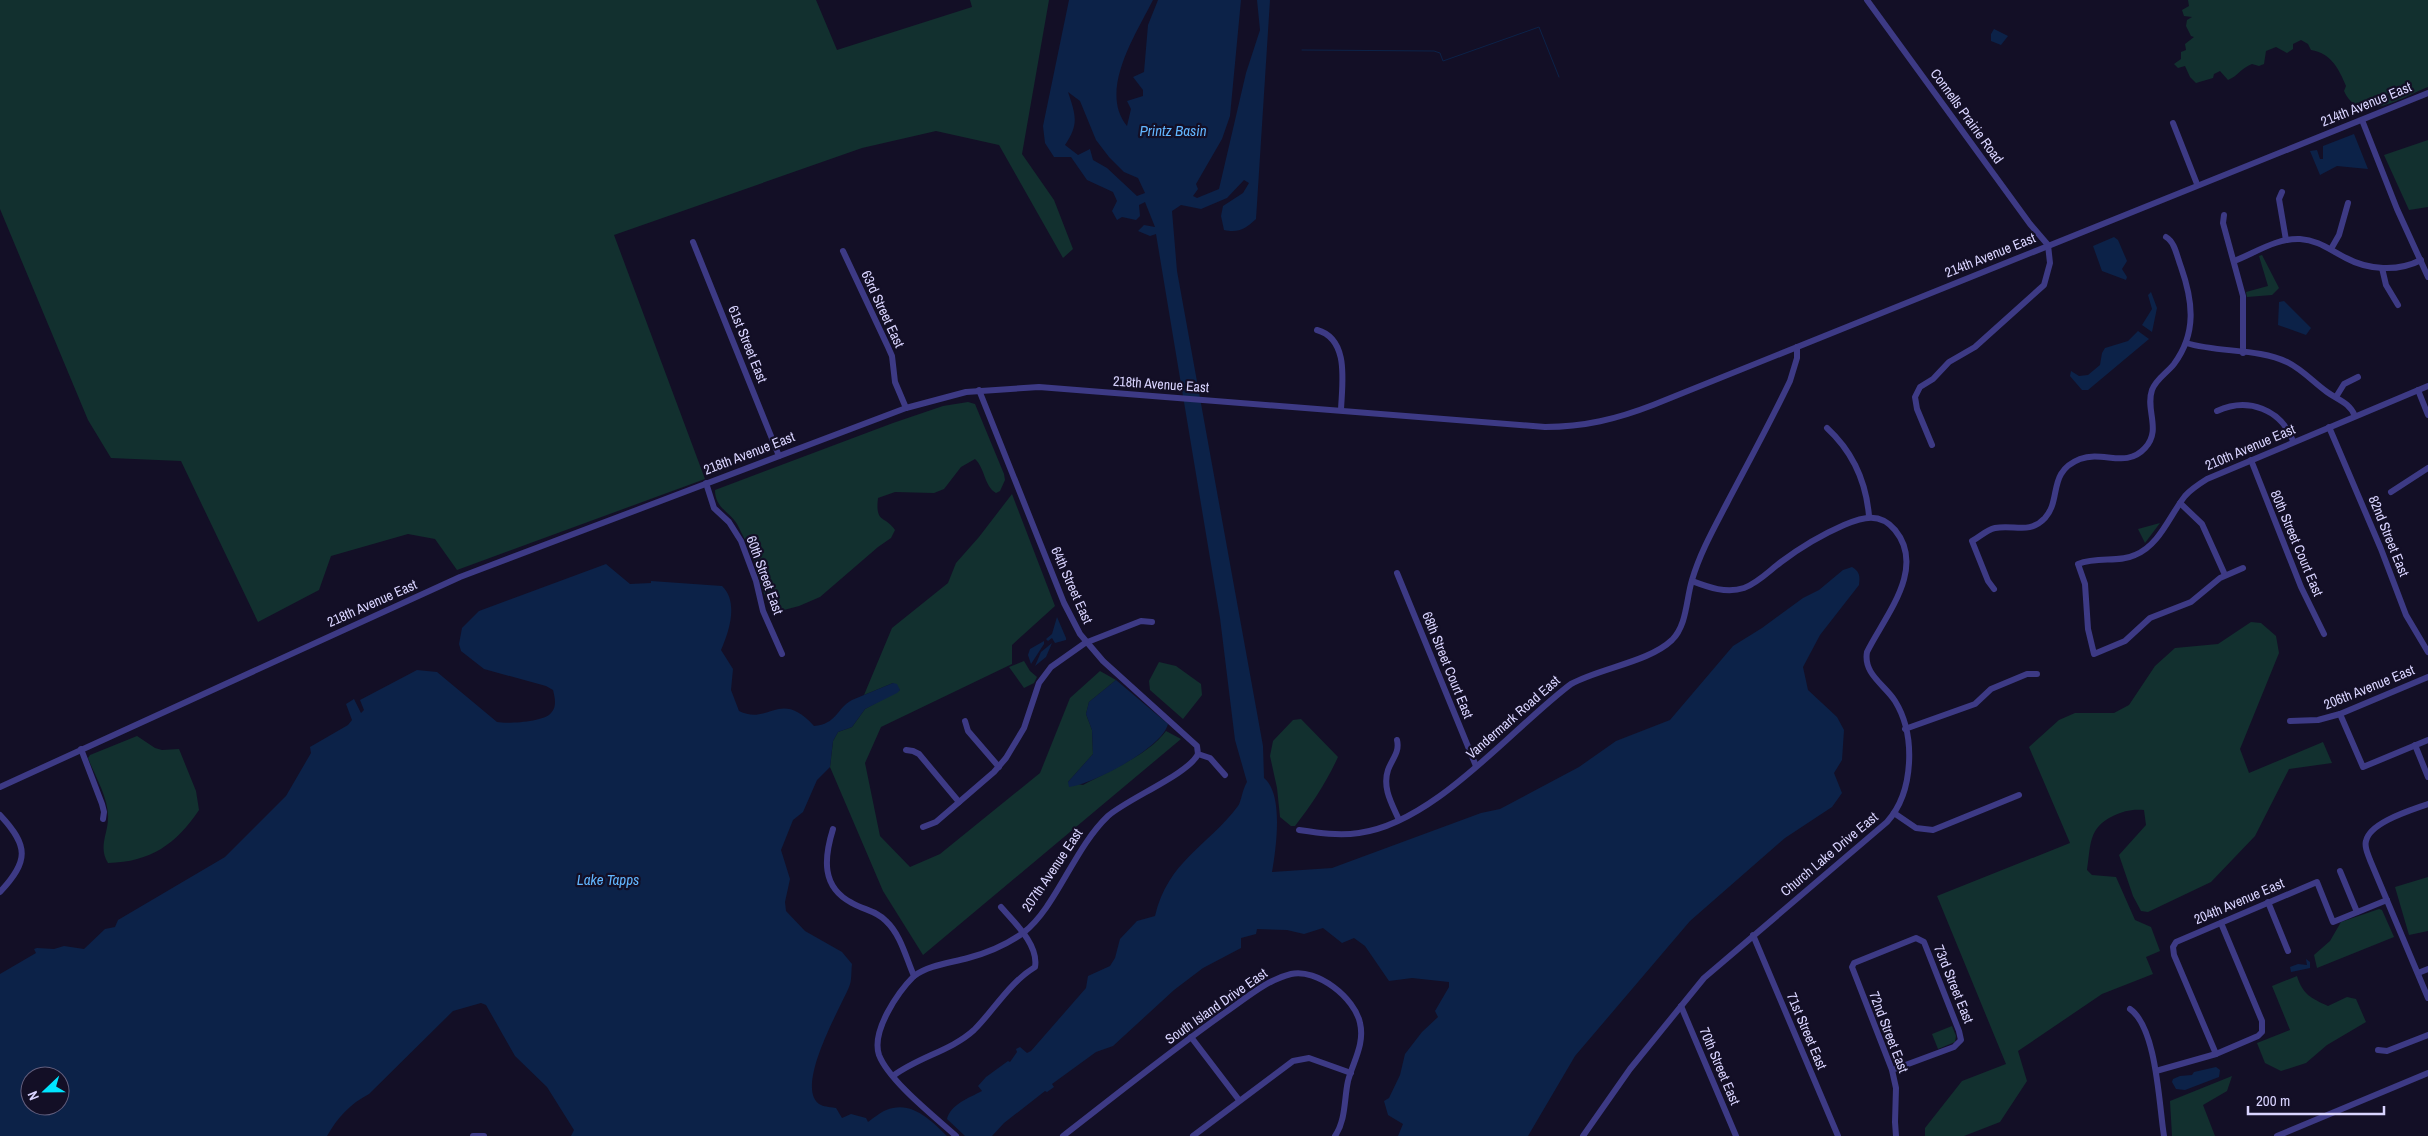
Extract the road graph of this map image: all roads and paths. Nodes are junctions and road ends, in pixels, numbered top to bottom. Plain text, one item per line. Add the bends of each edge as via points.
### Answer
1 (1867, 0) edge
2 (2428, 93) edge
3 (2362, 120) junction
4 (2173, 123) dead end
5 (2197, 184) junction
6 (2282, 192) dead end
7 (2348, 203) dead end
8 (2224, 215) dead end
9 (2166, 237) dead end
10 (2286, 240) junction
11 (693, 242) dead end
12 (2048, 245) junction
13 (2331, 249) junction
14 (843, 251) dead end
15 (2421, 260) junction
16 (2234, 261) junction
17 (2382, 268) junction
18 (2428, 277) edge
19 (2398, 305) dead end
20 (1317, 330) dead end
21 (2186, 343) junction
22 (1797, 347) junction
23 (2243, 353) junction
24 (2358, 376) dead end
25 (2428, 386) edge
26 (997, 389) junction
27 (980, 390) junction
28 (2418, 390) junction
29 (2336, 397) junction
30 (906, 408) junction
31 (1341, 410) junction
32 (987, 411) junction
33 (2217, 411) dead end
34 (2428, 415) edge
35 (2356, 416) junction
36 (1559, 427) joint
37 (2329, 427) junction
38 (1827, 428) dead end
39 (2292, 442) junction
40 (1932, 445) dead end
41 (779, 456) junction
42 (2250, 460) junction
43 (2428, 468) edge
44 (706, 483) junction
45 (2391, 492) dead end
46 (2180, 503) junction
47 (1869, 516) junction
48 (2243, 568) dead end
49 (1398, 572) dead end
50 (2225, 575) junction
51 (1692, 581) junction
52 (1994, 589) dead end
53 (1152, 622) dead end
54 (2324, 634) dead end
55 (1085, 643) junction
56 (2428, 652) edge
57 (782, 654) dead end
58 (2037, 674) dead end
59 (2428, 677) edge
60 (2340, 714) junction
61 (965, 721) dead end
62 (2290, 722) dead end
63 (1905, 729) junction
64 (1397, 740) dead end
65 (2428, 740) edge
66 (2415, 745) junction
67 (80, 750) junction
68 (906, 750) dead end
69 (1198, 754) junction
70 (1476, 766) junction
71 (999, 767) junction
72 (1225, 775) dead end
73 (2428, 778) edge
74 (0, 787) edge
75 (2019, 795) dead end
76 (959, 802) junction
77 (2428, 804) edge
78 (1894, 813) junction
79 (0, 815) edge
80 (103, 819) dead end
81 (1398, 820) junction
82 (923, 827) dead end
83 (833, 830) dead end
84 (1299, 830) dead end
85 (2340, 871) dead end
86 (0, 892) edge
87 (2387, 900) junction
88 (2268, 902) junction
89 (1001, 907) dead end
90 (2357, 912) junction
91 (2221, 923) junction
92 (1023, 933) junction
93 (1753, 936) junction
94 (1919, 939) joint
95 (2288, 951) dead end
96 (2428, 969) edge
97 (2418, 973) junction
98 (914, 976) junction
99 (2428, 998) edge
100 (1681, 1006) junction
101 (2130, 1009) dead end
102 (2428, 1035) edge
103 (1191, 1037) junction
104 (2378, 1050) dead end
105 (2216, 1054) junction
106 (1892, 1070) junction
107 (2156, 1071) junction
108 (1351, 1073) junction
109 (2428, 1073) edge
110 (894, 1076) junction
111 (1239, 1100) junction
112 (473, 1136) edge
113 (484, 1136) edge
114 (956, 1136) edge
115 (1063, 1136) edge
116 (1193, 1136) edge
117 (1335, 1136) edge
118 (1583, 1136) edge
119 (1736, 1136) edge
120 (1838, 1136) edge
121 (1896, 1136) edge
122 (2164, 1136) edge
123 (2279, 1136) edge

1 - 12 street, Connells Prairie Road
2 - 3 street, 214th Avenue East
3 - 5 street, 214th Avenue East
3 - 15 street
4 - 5 street
5 - 12 street, 214th Avenue East
6 - 10 street via 2279,199
7 - 13 street via 2339,236
8 - 16 street via 2223,223
9 - 21 street via 2172,242 2190,297 2191,320
10 - 13 street via 2311,241
10 - 16 street
11 - 41 street, 61st Street East
12 - 22 street, 214th Avenue East
12 - 40 street via 2048,276 2038,292 1976,347 1949,362 1918,391 1915,403
13 - 17 street via 2357,263
14 - 30 street, 63rd Street East via 892,356 894,382
15 - 17 street
15 - 18 street
16 - 23 street via 2243,296
17 - 19 street via 2386,285
20 - 31 street via 1333,340 1339,353 1342,367
21 - 23 street
21 - 52 street via 2152,391 2150,402 2154,428 2145,448 2124,460 2092,456 2074,462 2059,478 2051,509 2039,523 2026,529 1994,528 1972,541
22 - 36 street, 214th Avenue East via 1631,414 1591,424
22 - 51 street, Vandermark Road East via 1790,381 1712,532
23 - 29 street via 2286,362
24 - 29 street via 2344,384
25 - 28 street, 210th Avenue East
26 - 27 street, 218th Avenue East
26 - 31 street, 218th Avenue East via 1039,387
26 - 32 street via 988,397
27 - 30 street, 218th Avenue East via 952,394
27 - 32 street, 64th Street East
28 - 34 street
28 - 35 street, 210th Avenue East
29 - 35 street via 2346,403
30 - 41 street, 218th Avenue East
31 - 36 street, 218th Avenue East
32 - 55 street, 64th Street East via 1064,602
33 - 39 street via 2241,405 2264,409 2282,422
35 - 37 street, 210th Avenue East
37 - 39 street, 210th Avenue East
37 - 56 street, 82nd Street East via 2404,609
38 - 47 street via 1856,464
39 - 42 street, 210th Avenue East
41 - 44 street, 218th Avenue East
42 - 46 street, 210th Avenue East via 2207,479
42 - 54 street, 80th Street Court East via 2301,587
43 - 45 street
44 - 57 street, 60th Street East via 714,508 729,522 740,541 756,581 763,611
44 - 67 street, 218th Avenue East via 460,577
46 - 50 street via 2202,524
46 - 50 street, 210th Avenue East via 2152,543 2141,552 2126,558 2093,559 2078,564 2085,584 2088,629 2094,654 2125,641 2157,614 2191,602
47 - 51 street via 1815,538 1746,587 1724,590
47 - 63 street, Church Lake Drive East via 1890,525 1905,549 1906,570 1902,586 1866,660 1872,674 1894,699
48 - 50 street
49 - 70 street, 68th Street Court East
51 - 70 street, Vandermark Road East via 1681,625 1667,644 1648,655 1595,672 1571,684
53 - 55 street via 1141,621
55 - 69 street, 64th Street East via 1197,746
55 - 71 street via 1044,674 1018,739
58 - 63 street via 2027,674 1990,689 1975,704
59 - 60 street, 206th Avenue East
60 - 62 street, 206th Avenue East
60 - 66 street via 2363,767
61 - 71 street via 968,731
63 - 78 street, Church Lake Drive East via 1908,774 1901,801
64 - 81 street via 1398,748 1386,784
65 - 66 street
66 - 73 street
67 - 74 street, 218th Avenue East
67 - 80 street via 102,804
68 - 76 street via 918,754
69 - 72 street, 64th Street East via 1210,758
69 - 92 street, 207th Avenue East via 1194,761 1116,810 1099,825 1047,905
70 - 81 street, Vandermark Road East via 1438,797
71 - 76 street
75 - 78 street via 1933,830 1916,828
76 - 82 street via 936,822
77 - 87 street via 2382,823 2370,831 2367,838 2366,849
78 - 93 street, Church Lake Drive East
79 - 86 street via 19,839 23,859 17,872
81 - 84 street, Vandermark Road East via 1353,834
83 - 98 street via 826,862 831,882 844,898 881,916 890,925
85 - 90 street
87 - 90 street
87 - 97 street
88 - 90 street, 204th Avenue East via 2317,882 2333,922
88 - 91 street, 204th Avenue East
88 - 95 street
89 - 92 street
91 - 105 street via 2263,1028 2258,1036
91 - 105 street, 204th Avenue East via 2178,940 2173,947
92 - 98 street, 207th Avenue East via 986,953 936,966
92 - 110 street via 1035,966 1023,974 973,1030 959,1041 911,1064
93 - 100 street, Church Lake Drive East via 1704,978
93 - 120 street, 71st Street East
94 - 106 street, 72nd Street East via 1854,962 1852,967
94 - 106 street, 73rd Street East via 1924,942 1961,1040 1954,1047
96 - 97 street
97 - 99 street
98 - 110 street via 894,1001 878,1038 880,1055
100 - 118 street, Church Lake Drive East via 1630,1069
100 - 119 street, 70th Street East
101 - 107 street via 2138,1017
102 - 104 street via 2387,1051
103 - 108 street, South Island Drive East via 1269,982 1300,973 1332,987 1358,1014 1361,1040
103 - 111 street
103 - 115 street, South Island Drive East
105 - 107 street
106 - 121 street, 72nd Street East via 1896,1088
107 - 122 street
108 - 111 street via 1319,1060 1299,1059 1287,1064
108 - 117 street, South Island Drive East via 1342,1120
109 - 123 street
110 - 114 street
111 - 116 street
112 - 113 street

